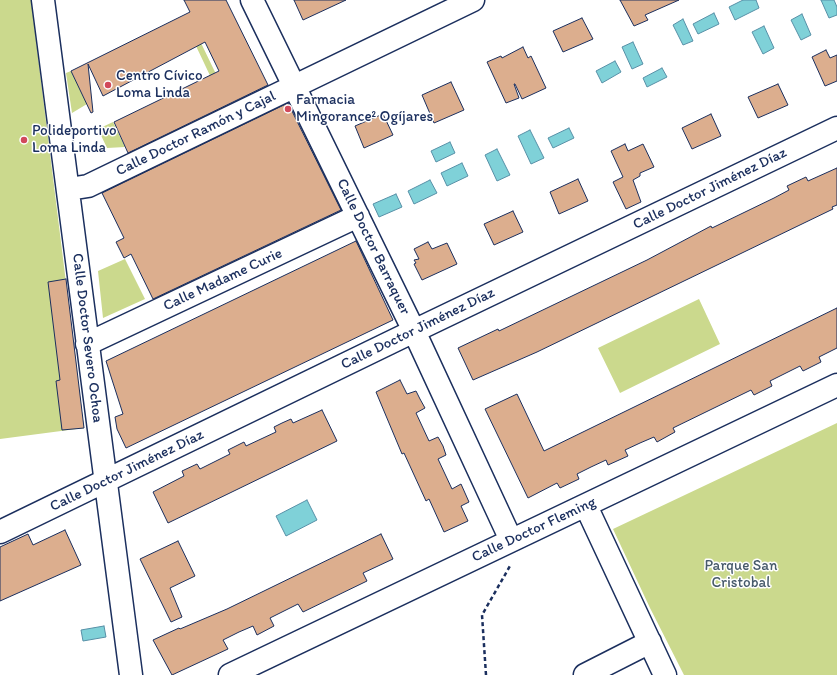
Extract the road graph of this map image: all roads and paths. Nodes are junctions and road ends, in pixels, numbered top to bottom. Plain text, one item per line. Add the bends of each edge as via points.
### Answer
1 (43, 0) edge
2 (252, 0) edge
3 (473, 0) edge
4 (294, 87) junction
5 (837, 128) edge
6 (68, 189) junction
7 (358, 216) junction
8 (414, 330) junction
9 (87, 344) junction
10 (837, 385) edge
11 (106, 481) junction
12 (586, 506) junction
13 (0, 532) edge
14 (511, 540) junction
15 (650, 642) junction
16 (131, 675) edge
17 (230, 675) edge
18 (486, 675) edge
19 (585, 675) edge
20 (665, 675) edge

1 - 6 street, Calle Doctor Severo Ochoa
2 - 4 street, Calle Doctor Barraquer
3 - 4 street, Calle Doctor Ramón y Cajal
4 - 6 street, Calle Doctor Ramón y Cajal via 88,186
4 - 7 street, Calle Doctor Barraquer
5 - 8 street, Calle Doctor Jiménez Díaz
6 - 9 street, Calle Doctor Severo Ochoa
7 - 8 street, Calle Doctor Barraquer
7 - 9 street, Calle Madame Curie
8 - 11 street, Calle Doctor Jiménez Díaz
8 - 14 street, Calle Doctor Barraquer
9 - 11 street, Calle Doctor Severo Ochoa
10 - 12 street, Calle Doctor Fleming
11 - 13 street, Calle Doctor Jiménez Díaz
11 - 16 street, Calle Doctor Severo Ochoa
12 - 14 street, Calle Doctor Fleming
12 - 15 street
14 - 17 street, Calle Doctor Fleming
14 - 18 path via 517,554 482,616
15 - 19 street
15 - 20 street

